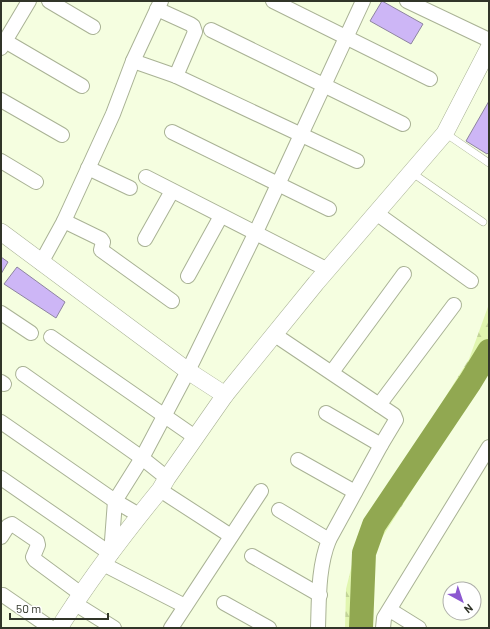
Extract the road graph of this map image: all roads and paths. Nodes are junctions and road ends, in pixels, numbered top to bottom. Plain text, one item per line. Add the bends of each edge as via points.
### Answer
1 (28, 1) edge
2 (49, 1) edge
3 (272, 1) edge
4 (363, 1) edge
5 (408, 1) edge
6 (159, 5) edge
7 (94, 27) dead end
8 (211, 30) dead end
9 (347, 37) junction
10 (489, 40) edge
11 (3, 45) edge
12 (489, 48) edge
13 (133, 61) junction
14 (176, 76) junction
15 (430, 79) dead end
16 (82, 86) dead end
17 (323, 86) junction
18 (1, 100) edge
19 (403, 124) dead end
20 (172, 132) dead end
21 (445, 133) junction
22 (300, 134) junction
23 (62, 135) dead end
24 (1, 161) edge
25 (357, 161) dead end
26 (489, 163) edge
27 (88, 168) junction
28 (411, 172) junction
29 (146, 177) dead end
30 (36, 182) dead end
31 (278, 184) junction
32 (130, 188) dead end
33 (172, 191) junction
34 (329, 209) dead end
35 (376, 213) junction
36 (221, 216) junction
37 (64, 221) junction
38 (483, 222) dead end
39 (1, 232) edge
40 (256, 232) junction
41 (145, 239) dead end
42 (41, 263) junction
43 (328, 270) junction
44 (404, 274) dead end
45 (188, 276) dead end
46 (471, 281) dead end
47 (172, 301) dead end
48 (454, 305) dead end
49 (1, 313) edge
50 (31, 333) dead end
51 (275, 335) junction
52 (51, 337) dead end
53 (188, 371) junction
54 (332, 372) junction
55 (23, 374) dead end
56 (225, 395) junction
57 (379, 405) junction
58 (326, 413) dead end
59 (164, 416) junction
60 (1, 422) edge
61 (195, 438) junction
62 (381, 445) junction
63 (489, 447) edge
64 (142, 458) junction
65 (298, 460) dead end
66 (1, 478) edge
67 (164, 484) junction
68 (261, 491) dead end
69 (355, 492) junction
70 (115, 501) junction
71 (279, 510) dead end
72 (139, 515) junction
73 (231, 536) junction
74 (1, 537) edge
75 (329, 540) junction
76 (252, 556) dead end
77 (107, 559) junction
78 (3, 595) dead end
79 (320, 595) junction
80 (78, 599) junction
81 (224, 603) dead end
82 (185, 606) junction
83 (390, 610) junction
84 (51, 628) edge
85 (59, 628) edge
86 (114, 628) edge
87 (171, 628) edge
88 (269, 628) edge
89 (318, 628) edge
90 (383, 628) edge
91 (419, 628) edge

1 - 11 street
2 - 7 street
3 - 9 street
4 - 9 street
5 - 10 street
6 - 13 street
6 - 14 street via 190,24 195,32
8 - 17 street
9 - 15 street
9 - 17 street
11 - 16 street
12 - 21 street
13 - 14 street
13 - 27 street via 118,103
14 - 22 street
17 - 19 street
17 - 22 street
18 - 23 street
20 - 31 street
21 - 26 lane
21 - 28 street
22 - 25 street
22 - 31 street
24 - 30 street
27 - 32 street
27 - 37 street
28 - 35 street
28 - 38 lane
29 - 33 street
31 - 34 street
31 - 40 street
33 - 36 street
33 - 41 street
35 - 43 street
35 - 46 street
36 - 40 street
36 - 45 street
37 - 42 street
37 - 47 street via 101,239 101,250
39 - 42 street
40 - 43 street
40 - 53 street
42 - 53 street
43 - 51 street
44 - 54 street
48 - 57 street
49 - 50 street
51 - 54 street
51 - 56 street
52 - 59 street
53 - 56 street
53 - 59 street
54 - 57 street
55 - 64 street
56 - 61 street
57 - 62 street via 396,420
58 - 62 street
59 - 61 street
59 - 64 street
60 - 70 street
61 - 67 street
62 - 69 street
63 - 83 street
64 - 67 street
64 - 70 street
65 - 69 street
66 - 77 street
67 - 72 street
67 - 73 street
68 - 73 street
69 - 75 street
70 - 72 street
70 - 77 street
71 - 75 street
72 - 77 street
73 - 82 street
74 - 80 street via 12,524 37,541 33,557 35,560
75 - 79 street via 323,556
76 - 79 street
77 - 80 street
77 - 82 street
78 - 84 street
79 - 89 street
80 - 85 street
80 - 86 street
81 - 88 street
82 - 87 street
83 - 90 street via 384,618
83 - 91 street

